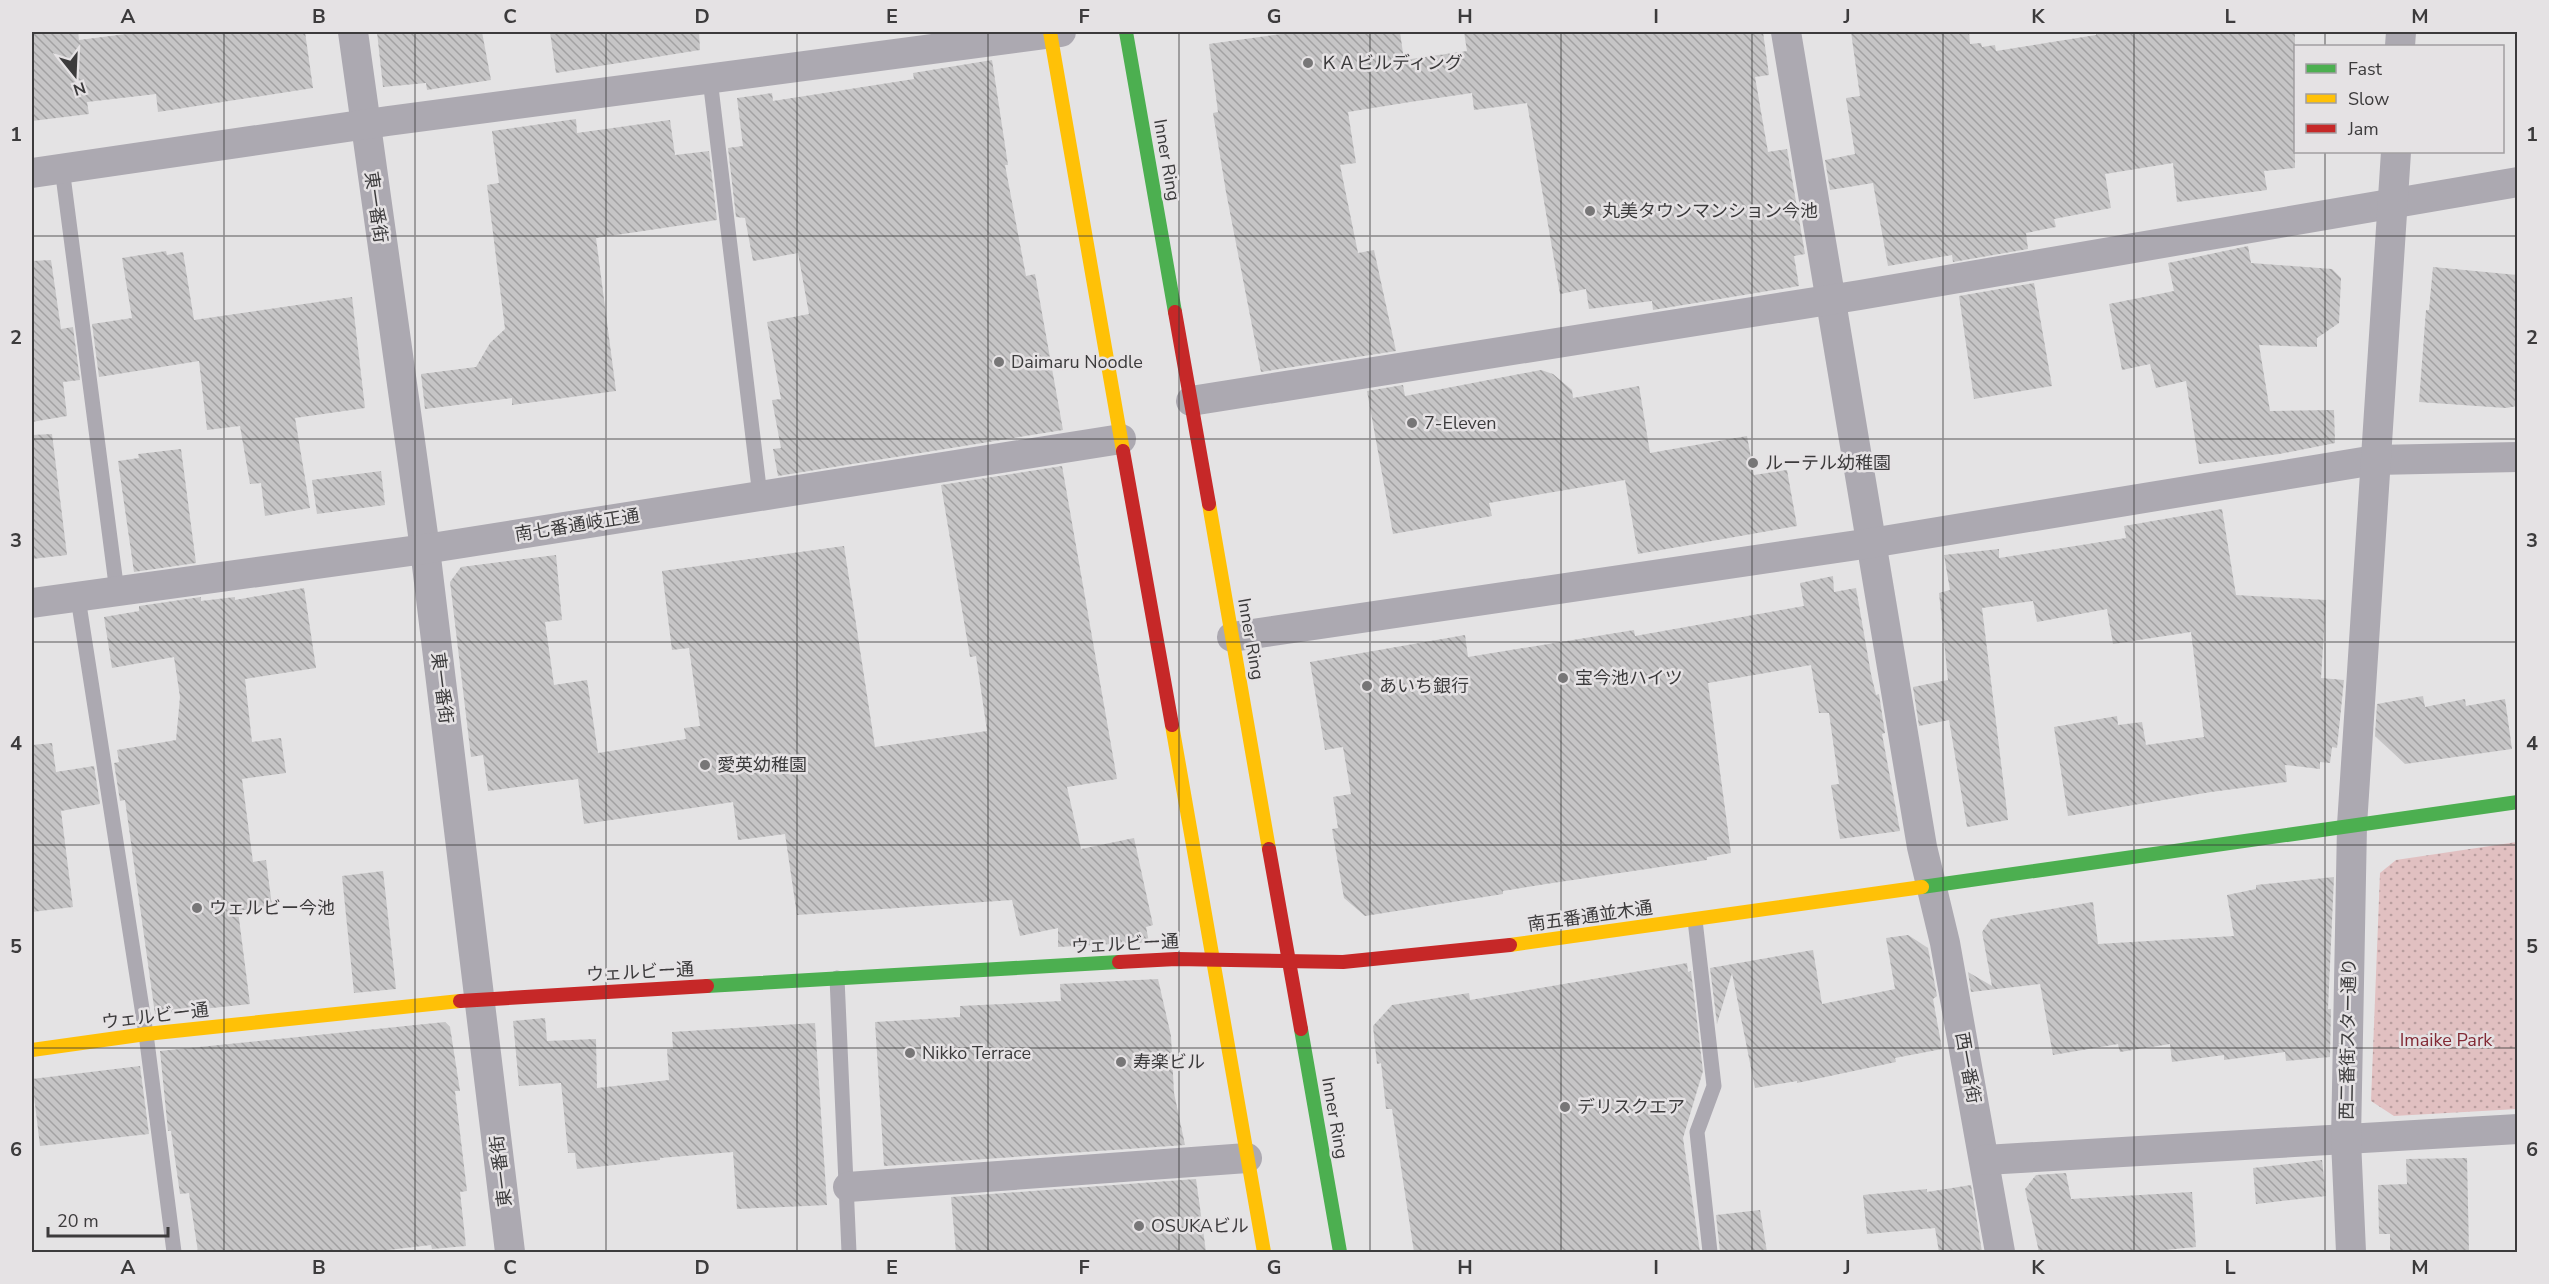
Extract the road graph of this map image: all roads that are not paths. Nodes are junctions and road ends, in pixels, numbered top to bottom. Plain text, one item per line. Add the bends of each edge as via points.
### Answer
1 (353, 32) edge
2 (1054, 32) edge
3 (1126, 32) edge
4 (1786, 32) edge
5 (710, 79) junction
6 (365, 126) junction
7 (2396, 153) edge
8 (62, 168) junction
9 (32, 172) edge
10 (2517, 182) edge
11 (2394, 205) junction
12 (1829, 300) junction
13 (1191, 401) junction
14 (1121, 439) junction
15 (2517, 457) edge
16 (2375, 460) junction
17 (760, 496) junction
18 (1871, 543) junction
19 (425, 549) junction
20 (117, 592) junction
21 (78, 598) junction
22 (32, 603) edge
23 (1232, 637) junction
24 (2517, 802) edge
25 (2352, 825) junction
26 (1931, 885) junction
27 (1695, 920) junction
28 (1212, 957) junction
29 (1252, 960) joint
30 (1289, 962) junction
31 (837, 978) junction
32 (481, 999) junction
33 (146, 1034) junction
34 (32, 1050) edge
35 (2517, 1130) edge
36 (2346, 1140) junction
37 (1247, 1158) junction
38 (1985, 1160) junction
39 (848, 1187) junction
40 (174, 1252) edge
41 (510, 1252) edge
42 (849, 1252) edge
43 (1264, 1252) edge
44 (1340, 1252) edge
45 (1710, 1252) edge
46 (2000, 1252) edge
47 (2351, 1252) edge

1 - 6 street, 東一番街
2 - 5 street
2 - 14 street
3 - 13 street, Inner Ring
4 - 12 street, 西一番街
5 - 6 street
5 - 17 lane
6 - 8 street
6 - 19 street, 東一番街
7 - 11 street, 西二番街スター通り
8 - 9 street
8 - 20 lane
10 - 11 street
11 - 12 street
11 - 16 street, 西二番街スター通り
12 - 13 street
12 - 18 street, 西一番街
13 - 23 street, Inner Ring
14 - 17 street, 南七番通岐正通
14 - 28 street
15 - 16 street
16 - 18 street
16 - 25 street, 西二番街スター通り
17 - 19 street, 南七番通岐正通
18 - 23 street
18 - 26 street, 西一番街
19 - 20 street, 南七番通岐正通
19 - 32 street, 東一番街
20 - 21 street, 南七番通岐正通
21 - 22 street, 南七番通岐正通
21 - 33 lane
23 - 30 street, Inner Ring
24 - 25 street, 南五番通並木通
25 - 26 street, 南五番通並木通
25 - 36 street, 西二番街スター通り
26 - 27 street, 南五番通並木通
26 - 38 street, 西一番街
27 - 30 street, 南五番通並木通 via 1532,943 1342,962
27 - 45 lane via 1714,1086 1697,1132
28 - 29 street, ウェルビー通
28 - 31 street, ウェルビー通
28 - 37 street
29 - 30 street, 南五番通並木通
30 - 44 street, Inner Ring
31 - 32 street, ウェルビー通
31 - 39 lane
32 - 33 street, ウェルビー通
32 - 41 street, 東一番街
33 - 34 street, ウェルビー通
33 - 40 lane
35 - 36 street
36 - 38 street
36 - 47 street, 西二番街スター通り
37 - 39 street
37 - 43 street
38 - 46 street, 西一番街
39 - 42 lane

